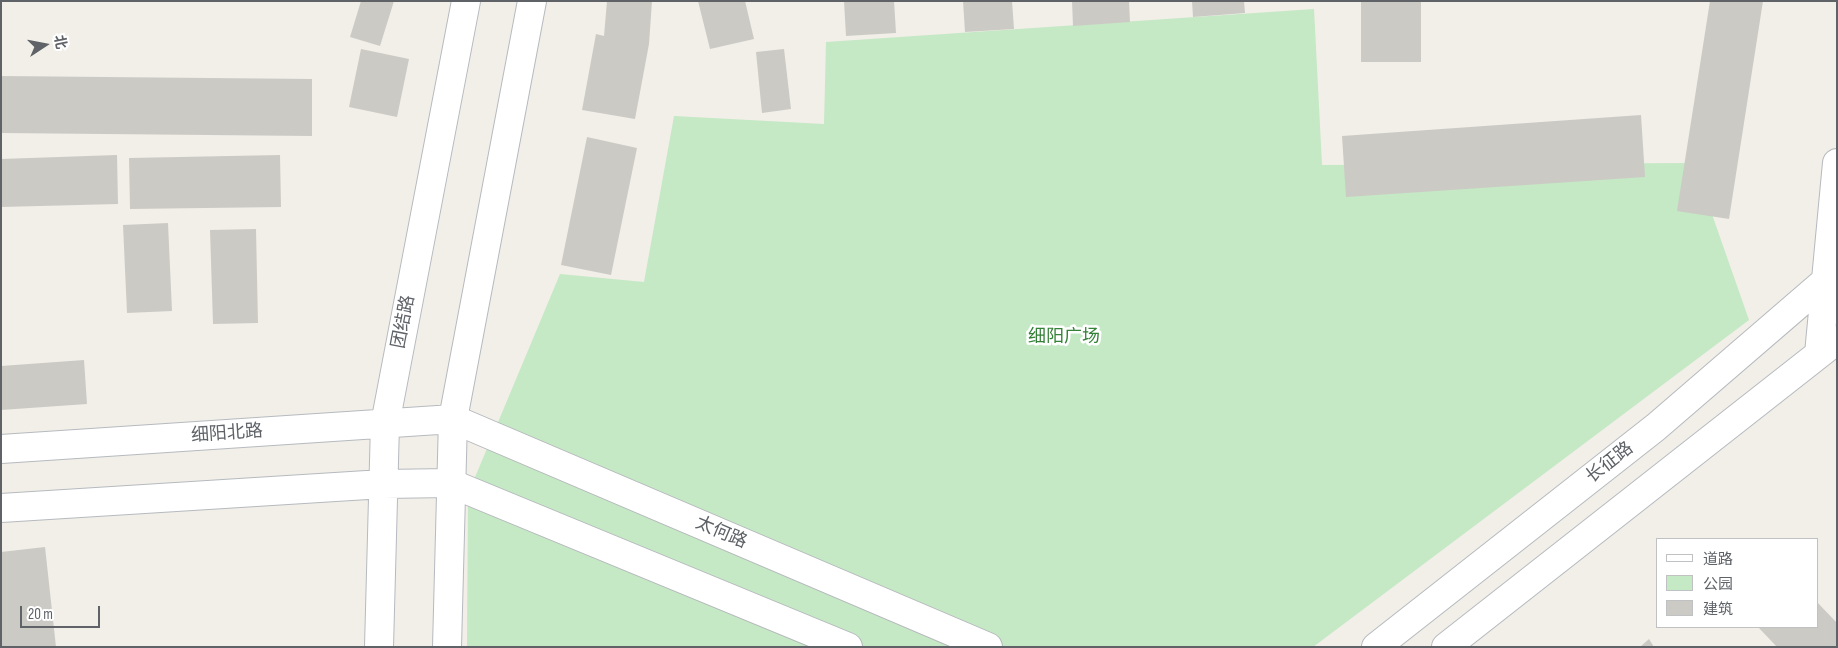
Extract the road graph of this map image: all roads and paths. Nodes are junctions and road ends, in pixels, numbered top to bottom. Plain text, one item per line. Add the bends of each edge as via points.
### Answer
1 (466, 1) edge
2 (532, 1) edge
3 (1837, 163) edge
4 (1831, 275) edge
5 (1828, 347) edge
6 (453, 419) junction
7 (385, 424) junction
8 (1, 449) edge
9 (450, 483) junction
10 (384, 484) junction
11 (1, 508) edge
12 (379, 647) edge
13 (447, 647) edge
14 (848, 647) edge
15 (988, 647) edge
16 (1376, 647) edge
17 (1446, 647) edge

1 - 7 main road, 团结路
2 - 6 main road
3 - 4 main road
4 - 5 main road
4 - 16 main road, 长征路 via 1656,427
5 - 17 main road
6 - 7 main road, 细阳北路
6 - 9 main road
6 - 15 main road, 太何路
7 - 8 main road, 细阳北路
7 - 10 main road, 团结路
9 - 10 main road
9 - 13 main road
9 - 14 main road
10 - 11 main road
10 - 12 main road, 团结路

